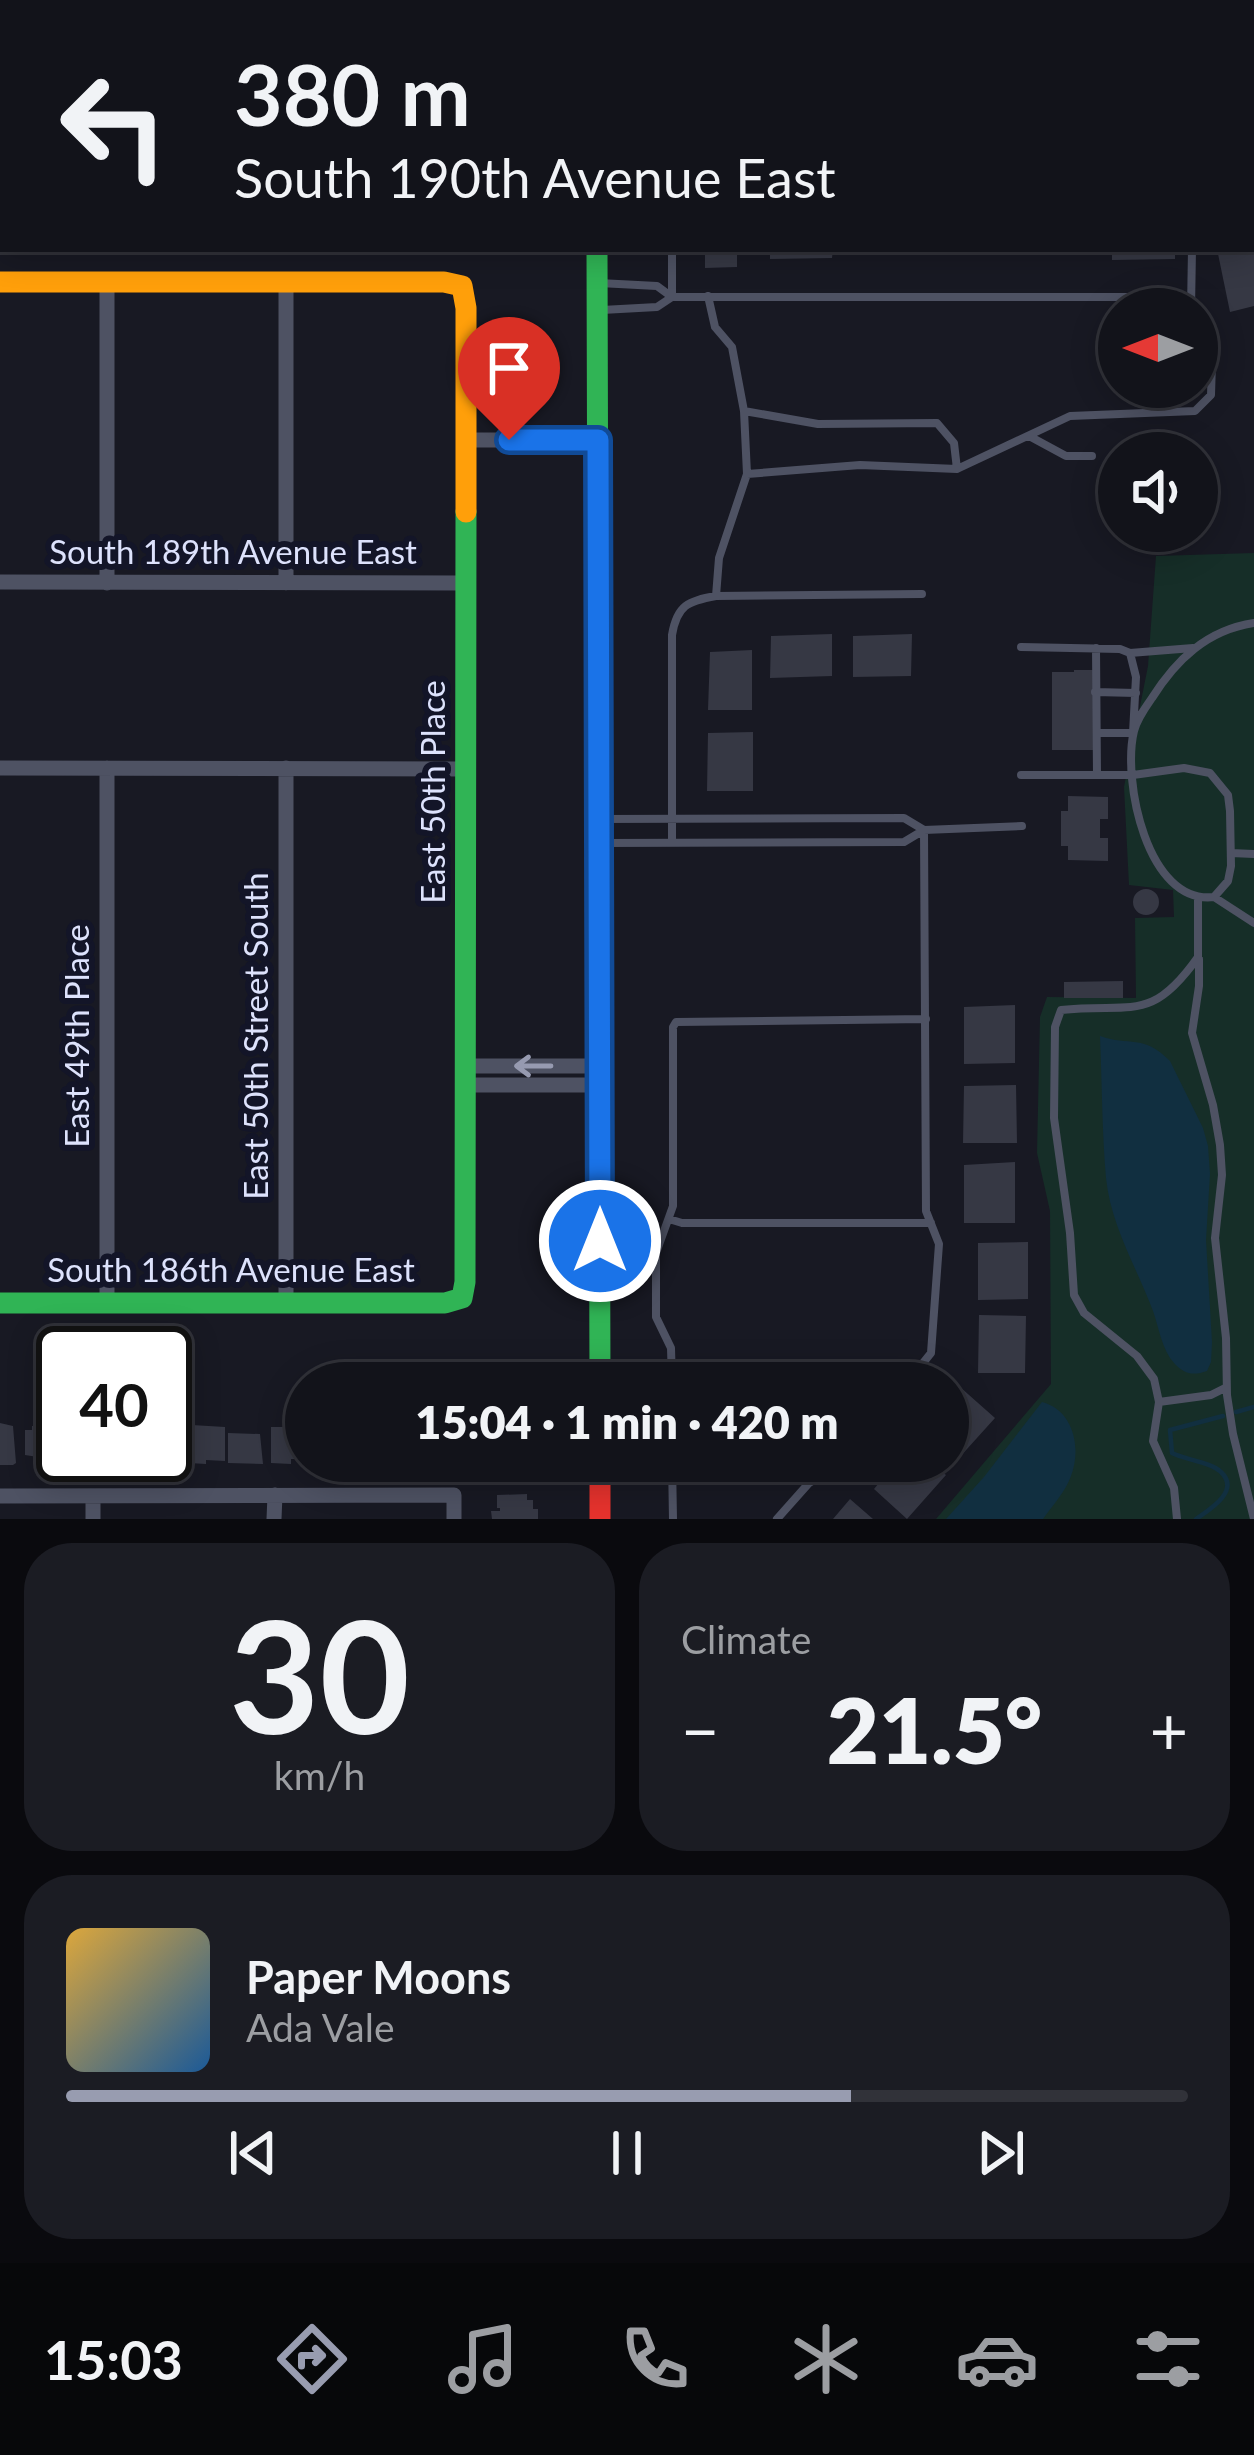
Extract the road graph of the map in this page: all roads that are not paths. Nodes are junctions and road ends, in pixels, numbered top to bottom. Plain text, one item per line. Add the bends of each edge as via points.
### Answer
1 (597, 252) edge
2 (672, 252) edge
3 (1192, 252) edge
4 (0, 282) edge
5 (107, 282) junction
6 (286, 282) junction
7 (597, 283) junction
8 (1191, 288) edge
9 (708, 296) junction
10 (672, 297) junction
11 (1098, 297) edge
12 (597, 311) junction
13 (1198, 408) edge
14 (744, 411) junction
15 (1029, 436) junction
16 (465, 440) junction
17 (598, 440) junction
18 (1092, 456) dead end
19 (956, 469) junction
20 (747, 474) junction
21 (0, 582) edge
22 (107, 583) junction
23 (286, 583) junction
24 (466, 583) junction
25 (922, 594) dead end
26 (716, 596) junction
27 (1254, 623) edge
28 (1021, 647) dead end
29 (1194, 647) junction
30 (1096, 648) junction
31 (1130, 653) junction
32 (1096, 692) junction
33 (1136, 693) junction
34 (1097, 733) junction
35 (1133, 733) junction
36 (107, 768) junction
37 (286, 768) junction
38 (0, 769) edge
39 (466, 769) junction
40 (1021, 775) dead end
41 (1097, 775) junction
42 (1133, 776) junction
43 (599, 819) junction
44 (672, 820) junction
45 (1022, 826) dead end
46 (924, 830) junction
47 (599, 843) junction
48 (672, 843) junction
49 (1231, 853) junction
50 (1254, 854) edge
51 (1198, 897) junction
52 (1214, 897) junction
53 (1254, 923) edge
54 (1198, 957) junction
55 (926, 1019) junction
56 (600, 1075) junction
57 (466, 1076) junction
58 (669, 1220) junction
59 (931, 1223) junction
60 (462, 1298) joint
61 (0, 1303) edge
62 (107, 1303) junction
63 (286, 1303) junction
64 (600, 1362) edge
65 (671, 1362) edge
66 (924, 1362) edge
67 (1226, 1387) junction
68 (1159, 1402) junction
69 (600, 1482) edge
70 (673, 1482) edge
71 (811, 1482) edge
72 (274, 1495) junction
73 (0, 1496) edge
74 (92, 1496) junction
75 (92, 1519) edge
76 (274, 1519) edge
77 (454, 1519) edge
78 (600, 1519) edge
79 (673, 1519) edge
80 (777, 1519) edge
81 (1177, 1519) edge
82 (1253, 1519) edge

1 - 7 street
2 - 10 lane
3 - 8 lane
4 - 5 street
5 - 6 street
5 - 22 street
6 - 16 street, East 50th Place via 462,286
6 - 23 street
7 - 10 lane via 657,286
7 - 12 street
9 - 10 lane
9 - 11 lane
9 - 14 lane via 716,327 732,346
10 - 12 lane via 657,307
12 - 17 street
13 - 15 lane via 1070,416
14 - 19 lane via 818,424 937,423 953,443
14 - 20 lane
15 - 18 lane via 1066,456
15 - 19 lane
16 - 17 street
16 - 24 street, East 50th Place
17 - 43 street
19 - 20 lane via 860,465
20 - 26 lane via 719,558
21 - 22 street, South 189th Avenue East
22 - 23 street, South 189th Avenue East
23 - 24 street, South 189th Avenue East
24 - 39 street, East 50th Place
25 - 26 lane
26 - 44 lane via 695,599 675,618
27 - 29 lane
28 - 30 lane
29 - 31 lane
29 - 35 lane via 1166,676
30 - 31 lane
30 - 32 lane
31 - 33 lane
32 - 33 lane
32 - 34 lane
33 - 35 lane
34 - 35 lane
34 - 41 lane
35 - 42 lane
36 - 37 street
36 - 38 street
36 - 62 street, East 49th Place
37 - 39 street
37 - 63 street, East 50th Street South
39 - 57 street, East 50th Place
40 - 41 lane
41 - 42 lane
42 - 49 lane via 1184,768 1210,773 1228,795
42 - 51 lane via 1158,867
43 - 44 lane
43 - 47 street
44 - 46 lane via 904,818
44 - 48 lane
45 - 46 lane
46 - 48 lane via 904,842
46 - 55 lane
47 - 48 lane
47 - 56 street
49 - 50 lane
49 - 52 lane via 1228,881
51 - 52 lane
51 - 54 lane
52 - 53 lane
54 - 67 lane via 1192,1033 1220,1145 1215,1238
54 - 68 lane via 1157,1000 1061,1010 1055,1027 1055,1135 1074,1295 1146,1365
55 - 58 lane via 676,1022
55 - 59 lane
56 - 57 street
56 - 64 street
57 - 60 street, East 50th Place
58 - 59 lane
58 - 65 lane via 656,1252 656,1317
59 - 66 lane via 939,1244
60 - 63 street, South 186th Avenue East
61 - 62 street, South 186th Avenue East
62 - 63 street, South 186th Avenue East
67 - 68 lane
67 - 82 lane
68 - 81 lane via 1153,1441 1174,1488
69 - 78 street
70 - 79 lane
71 - 80 lane
72 - 74 street
72 - 76 street
72 - 77 street via 454,1495
73 - 74 street
74 - 75 street

